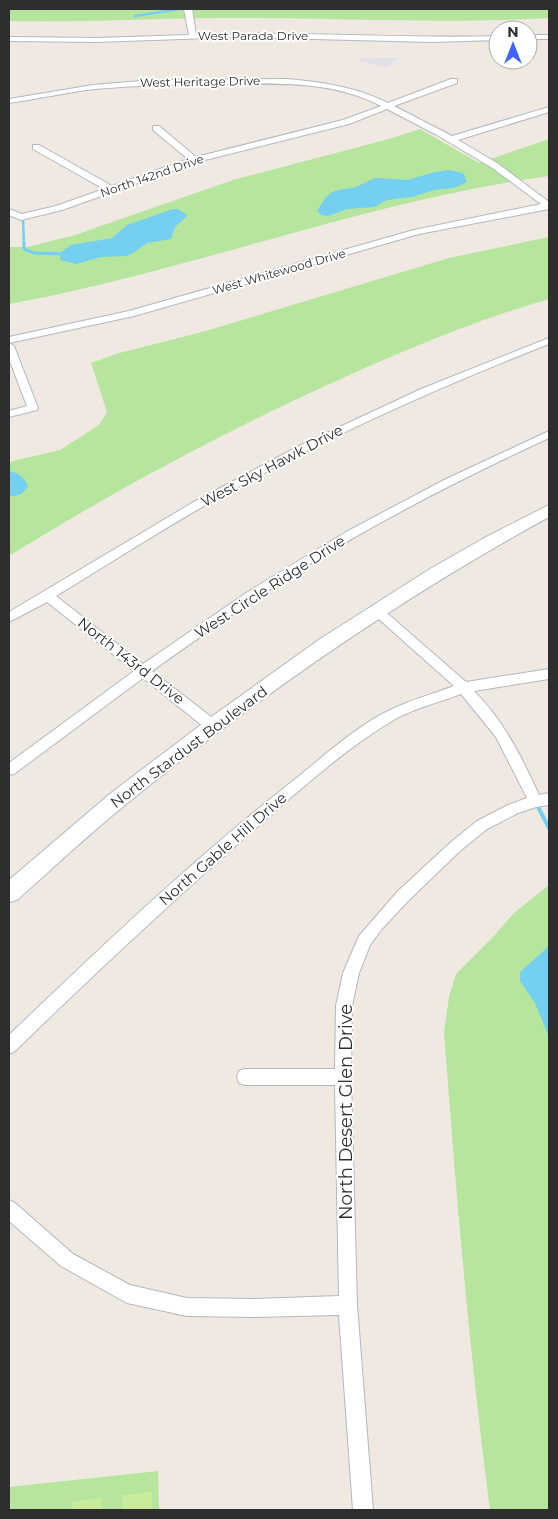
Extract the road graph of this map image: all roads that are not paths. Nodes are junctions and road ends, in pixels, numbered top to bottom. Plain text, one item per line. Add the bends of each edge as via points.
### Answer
1 (188, 9) edge
2 (193, 36) junction
3 (488, 38) edge
4 (9, 39) edge
5 (454, 81) dead end
6 (9, 101) edge
7 (388, 106) junction
8 (549, 109) edge
9 (156, 128) dead end
10 (276, 129) dead end
11 (284, 138) junction
12 (452, 139) junction
13 (36, 146) dead end
14 (194, 160) junction
15 (110, 189) junction
16 (549, 205) edge
17 (9, 212) edge
18 (9, 340) edge
19 (549, 341) edge
20 (9, 346) edge
21 (9, 414) edge
22 (549, 434) edge
23 (549, 510) edge
24 (48, 596) junction
25 (376, 610) junction
26 (9, 618) edge
27 (144, 670) junction
28 (549, 674) edge
29 (463, 688) junction
30 (214, 727) junction
31 (9, 770) edge
32 (542, 800) edge
33 (9, 893) edge
34 (9, 1046) edge
35 (245, 1077) dead end
36 (343, 1077) junction
37 (9, 1209) edge
38 (348, 1305) junction
39 (363, 1510) edge

1 - 2 street
2 - 3 street, West Parada Drive
2 - 4 street, West Parada Drive
5 - 7 street, North 142nd Drive
6 - 7 street, West Heritage Drive via 140,82 287,81 347,89
7 - 11 street, North 142nd Drive via 346,122
7 - 12 street, West Heritage Drive
8 - 12 street
9 - 14 street
10 - 11 street
11 - 14 street, North 142nd Drive
12 - 16 street, West Heritage Drive
13 - 15 street
14 - 15 street, North 142nd Drive
15 - 17 street, North 142nd Drive via 59,208 21,217
16 - 18 street, West Whitewood Drive via 417,232 131,314
19 - 24 street, West Sky Hawk Drive via 443,382 279,461 146,534
20 - 21 street via 33,408
22 - 27 street, West Circle Ridge Drive via 373,521 285,574
23 - 25 street, North Stardust Boulevard via 488,542
24 - 26 street, West Sky Hawk Drive
24 - 27 street, North 143rd Drive
25 - 29 street
25 - 30 street, North Stardust Boulevard
27 - 30 street, North 143rd Drive
27 - 31 street, West Circle Ridge Drive
28 - 29 street
29 - 32 street via 501,733
29 - 34 street, North Gable Hill Drive via 394,714 354,740 184,881
30 - 33 street, North Stardust Boulevard via 117,800
32 - 36 street, North Desert Glen Drive via 513,809 482,825 403,896 364,941 351,973 344,1006
35 - 36 street
36 - 38 street, North Desert Glen Drive
37 - 38 street via 67,1260 127,1294 187,1307
38 - 39 street, North Desert Glen Drive

